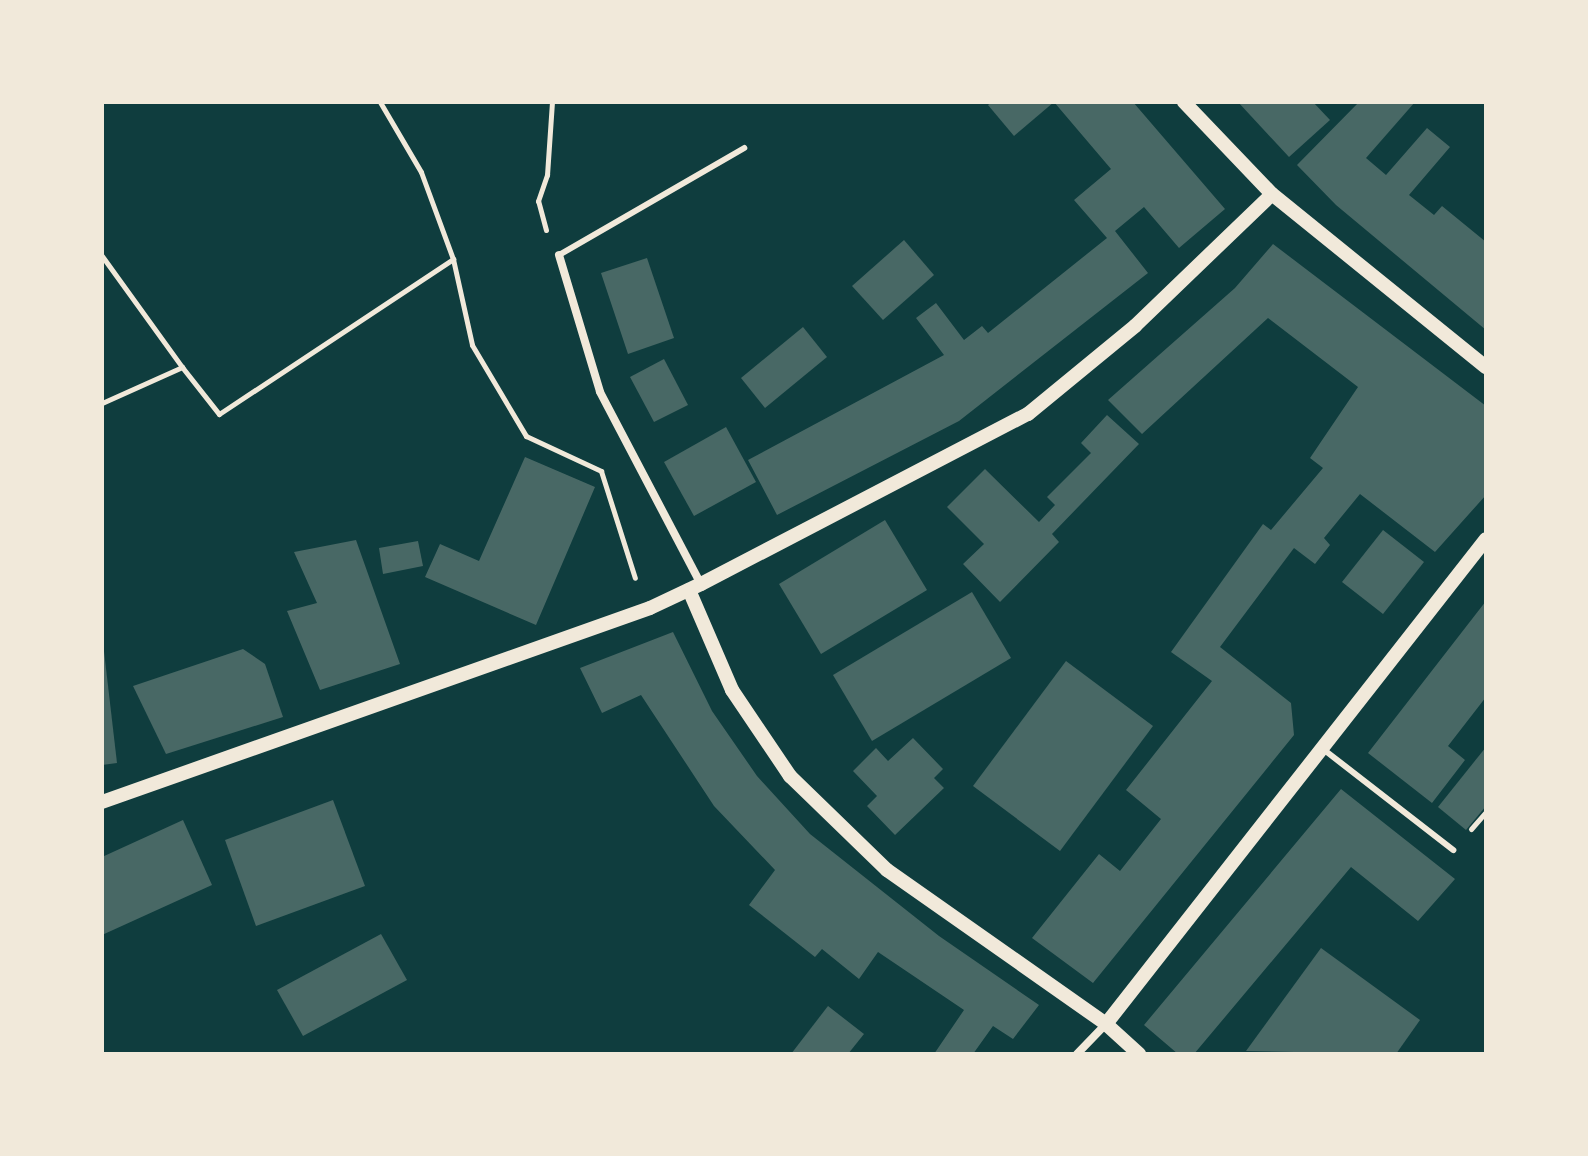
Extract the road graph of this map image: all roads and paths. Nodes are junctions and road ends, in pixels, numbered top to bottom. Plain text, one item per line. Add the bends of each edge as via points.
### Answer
1 (380, 102) edge
2 (552, 102) edge
3 (1184, 102) edge
4 (744, 148) dead end
5 (1272, 194) junction
6 (559, 255) junction
7 (102, 256) edge
8 (453, 259) junction
9 (182, 367) junction
10 (1486, 367) edge
11 (102, 403) edge
12 (1486, 539) edge
13 (695, 587) junction
14 (650, 608) junction
15 (1320, 746) junction
16 (102, 802) edge
17 (1453, 850) dead end
18 (1106, 1024) junction
19 (1077, 1054) edge
20 (1139, 1054) edge

1 - 8 path via 421,172
2 - 6 path via 547,175 538,201
3 - 5 street
4 - 6 lane
5 - 10 street
5 - 13 street via 1135,326 1028,414
6 - 13 street via 600,392
7 - 9 path
8 - 9 path via 219,414
8 - 14 path via 472,345 526,436 601,471
9 - 11 path
12 - 15 street
13 - 14 street
13 - 18 street via 732,690 790,776 887,870
14 - 16 street
15 - 17 lane
15 - 18 street
18 - 19 street
18 - 20 street

